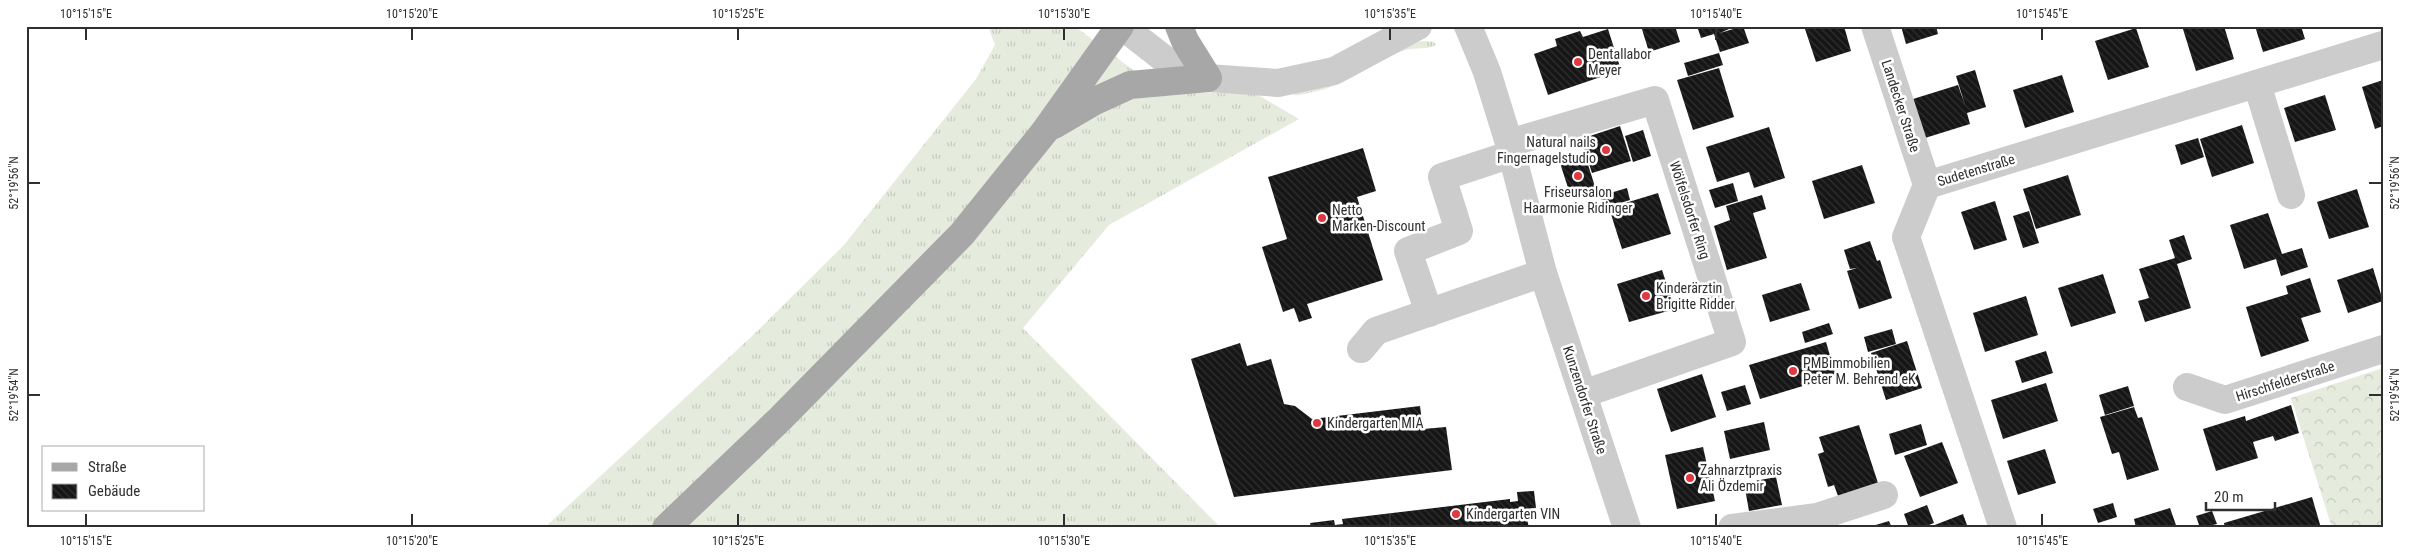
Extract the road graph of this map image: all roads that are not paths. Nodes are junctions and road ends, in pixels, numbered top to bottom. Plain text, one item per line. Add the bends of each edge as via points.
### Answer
1 (1121, 26) edge
2 (1179, 26) edge
3 (1418, 26) edge
4 (1468, 26) edge
5 (1875, 26) edge
6 (2383, 45) edge
7 (1208, 78) junction
8 (2257, 84) junction
9 (1044, 130) junction
10 (1511, 149) junction
11 (1927, 185) junction
12 (2292, 195) dead end
13 (1543, 273) junction
14 (1429, 312) junction
15 (1360, 349) dead end
16 (2383, 349) edge
17 (2186, 387) dead end
18 (1583, 394) junction
19 (1884, 494) dead end
20 (666, 528) edge
21 (1627, 528) edge
22 (1732, 528) edge
23 (2003, 528) edge

1 - 7 street via 1172,65
1 - 9 main road
2 - 7 main road
3 - 7 street via 1360,59 1319,75 1278,83
4 - 10 street, Kunzendorfer Straße via 1487,72
5 - 11 street, Landecker Straße
6 - 8 street, Sudetenstraße
7 - 9 main road via 1130,85
8 - 11 street, Sudetenstraße
8 - 12 street
9 - 20 main road via 962,234 780,420
10 - 13 street, Kunzendorfer Straße
10 - 14 street via 1442,176 1459,231 1408,251
10 - 18 street, Wölfelsdorfer Ring via 1655,100 1732,342
11 - 23 street, Sudetenstraße via 1906,237
13 - 14 street
13 - 18 street, Kunzendorfer Straße
14 - 15 street via 1376,330
16 - 17 street, Hirschfelderstraße via 2225,400
18 - 21 street, Kunzendorfer Straße
19 - 22 street via 1817,517

